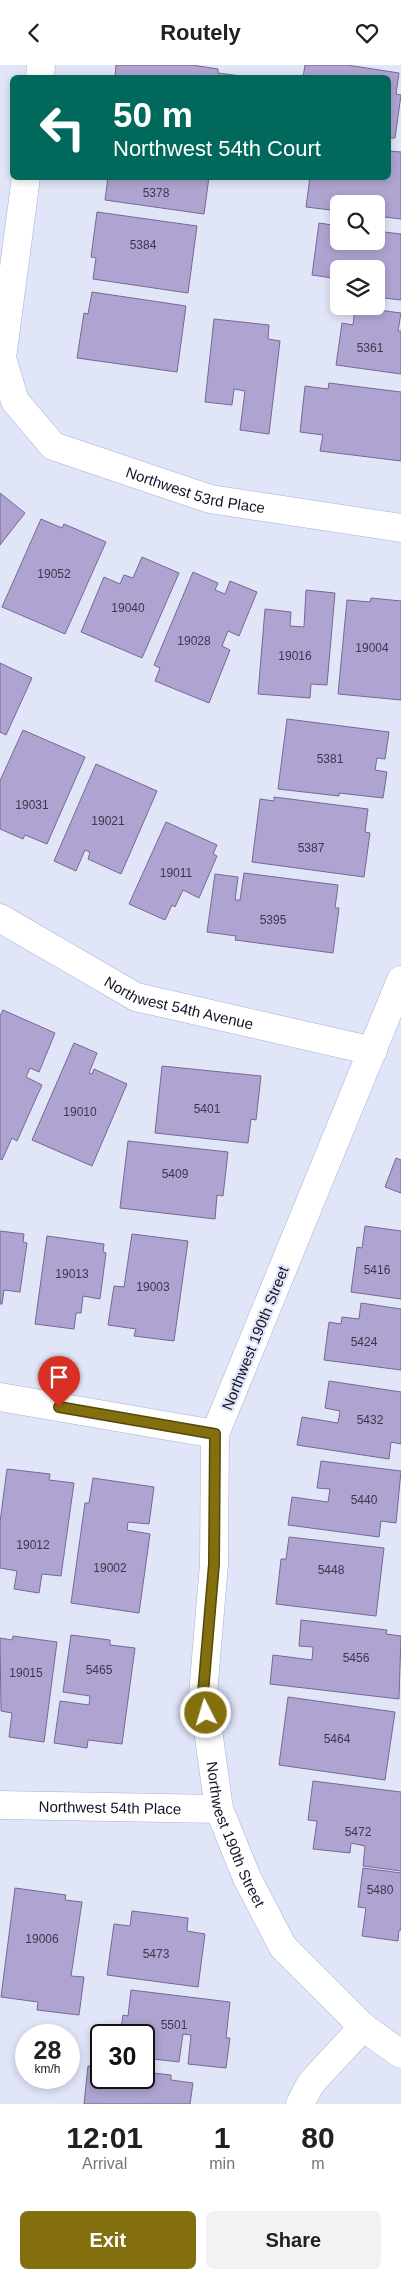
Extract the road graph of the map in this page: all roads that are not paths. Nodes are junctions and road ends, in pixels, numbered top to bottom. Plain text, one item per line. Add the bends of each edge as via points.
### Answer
1 (26, 180) edge
2 (401, 528) edge
3 (0, 918) edge
4 (401, 980) edge
5 (373, 1051) junction
6 (0, 1397) edge
7 (215, 1434) junction
8 (0, 1805) edge
9 (219, 1809) junction
10 (363, 2027) junction
11 (401, 2054) edge
12 (300, 2104) edge

1 - 2 street, Northwest 53rd Place via 2,358 15,401 53,446 201,496
3 - 5 street, Northwest 54th Avenue via 136,997
4 - 5 street, Northwest 190th Street
5 - 7 street, Northwest 190th Street
6 - 7 street
7 - 9 street, Northwest 190th Street via 214,1564 203,1693
8 - 9 street, Northwest 54th Place
9 - 10 street, Northwest 190th Street via 246,1878 283,1947
10 - 11 street, Northwest 190th Street
10 - 12 street via 311,2083

